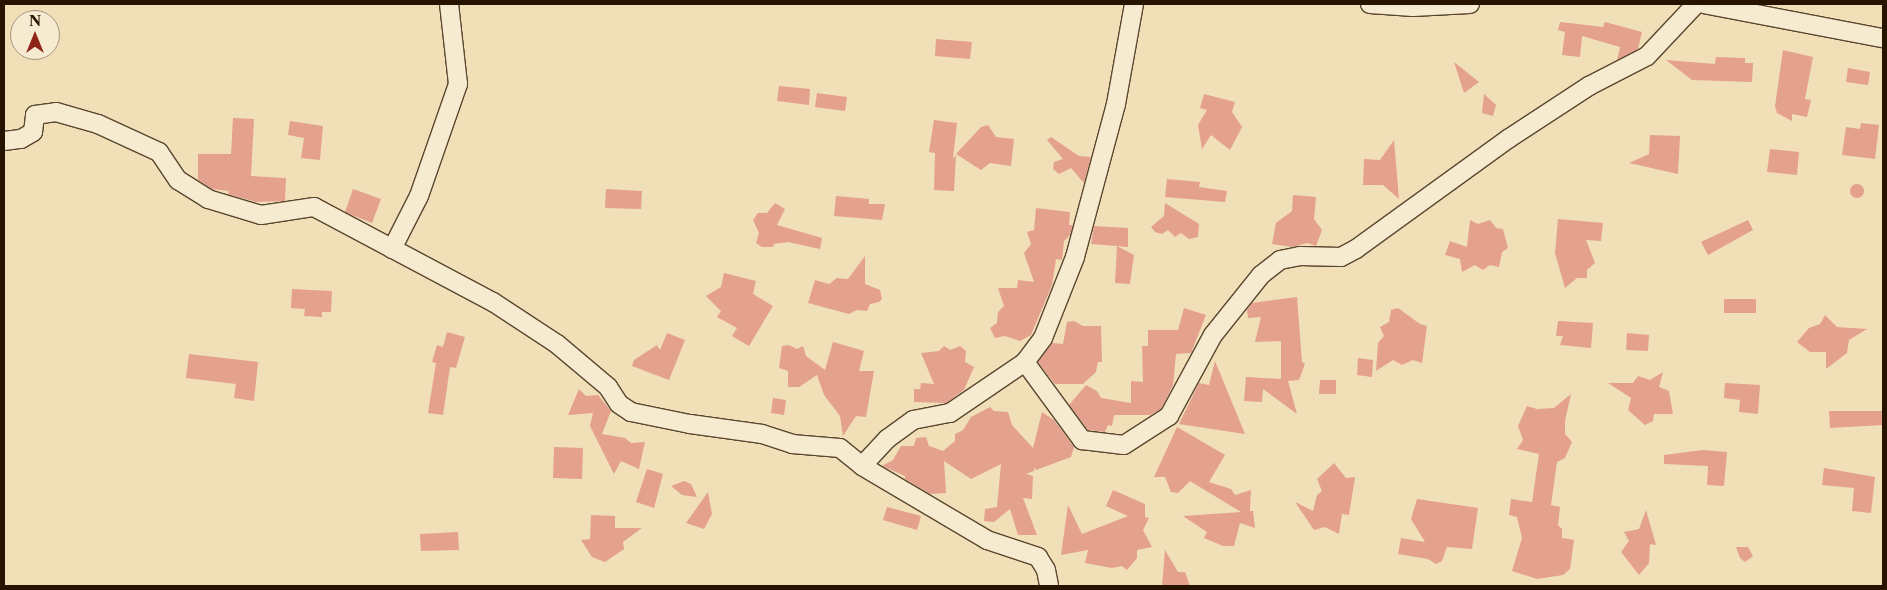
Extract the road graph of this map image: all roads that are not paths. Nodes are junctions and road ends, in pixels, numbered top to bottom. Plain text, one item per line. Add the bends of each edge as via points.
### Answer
1 (449, 4) edge
2 (1134, 4) edge
3 (1370, 4) edge
4 (1470, 4) edge
5 (1696, 4) edge
6 (1704, 4) edge
7 (1883, 38) edge
8 (4, 141) edge
9 (392, 249) junction
10 (1025, 362) junction
11 (862, 466) junction
12 (1049, 586) edge

1 - 9 street via 458,84 419,196
2 - 10 street via 1116,104 1075,257 1044,338
3 - 4 street via 1414,8
5 - 10 street via 1648,56 1588,86 1508,138 1356,249 1341,257 1300,256 1280,260 1261,275 1213,335 1169,416 1124,445 1082,440
6 - 7 street
8 - 9 street via 21,139 33,132 35,115 56,112 98,124 159,152 178,180 208,199 261,215 314,207
9 - 11 street via 493,302 557,344 631,412 762,434 792,444 840,448
10 - 11 street via 950,413 913,420 886,439
11 - 12 street via 987,540 1038,557 1046,570

